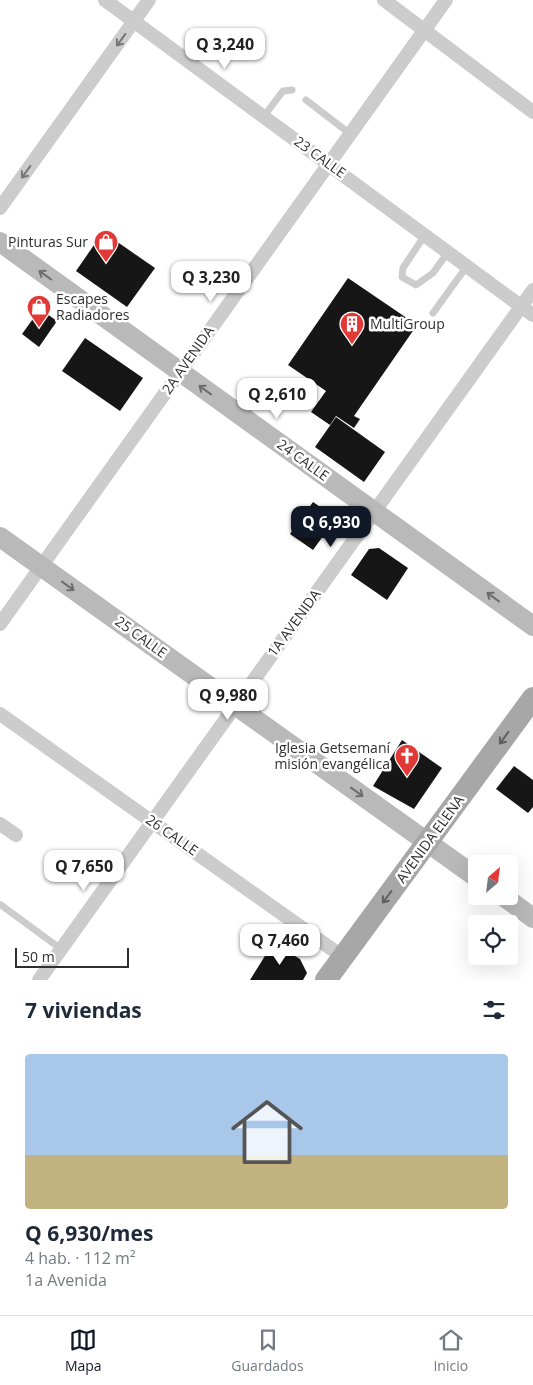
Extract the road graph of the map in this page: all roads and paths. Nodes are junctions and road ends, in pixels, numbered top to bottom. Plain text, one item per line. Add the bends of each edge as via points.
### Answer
1 (105, 0) edge
2 (149, 0) edge
3 (384, 0) edge
4 (446, 0) edge
5 (134, 21) junction
6 (424, 30) junction
7 (292, 90) dead end
8 (306, 100) dead end
9 (533, 112) edge
10 (264, 116) junction
11 (349, 133) junction
12 (328, 163) junction
13 (0, 208) edge
14 (425, 234) junction
15 (0, 242) edge
16 (448, 252) junction
17 (468, 266) junction
18 (533, 290) edge
19 (527, 311) edge
20 (433, 313) dead end
21 (180, 372) junction
22 (375, 512) junction
23 (0, 537) edge
24 (42, 567) junction
25 (0, 624) edge
26 (533, 626) edge
27 (533, 698) edge
28 (235, 705) junction
29 (0, 714) edge
30 (152, 822) junction
31 (0, 824) edge
32 (16, 835) dead end
33 (428, 843) junction
34 (468, 871) edge
35 (1, 905) edge
36 (515, 905) edge
37 (533, 918) edge
38 (61, 949) junction
39 (343, 957) junction
40 (39, 980) edge
41 (326, 980) edge

1 - 5 street, 23 CALLE
2 - 5 street
3 - 6 street
4 - 6 street, 2A AVENIDA
5 - 10 street, 23 CALLE
5 -> 13 street
6 - 9 street
6 - 11 street, 2A AVENIDA
7 - 10 lane via 283,91
8 - 11 lane
10 - 12 street, 23 CALLE
11 - 12 street, 2A AVENIDA
12 - 14 street, 23 CALLE
12 - 21 street, 2A AVENIDA
14 - 16 street, 23 CALLE
14 - 16 lane via 403,268 402,277 408,282 416,286 428,279
21 -> 15 main road, 24 CALLE
16 - 17 street, 23 CALLE
17 - 19 street, 23 CALLE
17 - 20 lane
18 - 19 street, 1A AVENIDA
19 - 22 street, 1A AVENIDA
22 -> 21 main road, 24 CALLE
21 - 24 street, 2A AVENIDA
26 -> 22 main road, 24 CALLE
22 - 28 street, 1A AVENIDA
23 - 24 main road, 25 CALLE
24 - 25 street, 2A AVENIDA
24 -> 28 main road, 25 CALLE
27 -> 33 main road, AVENIDA ELENA
28 - 30 street, 1A AVENIDA
28 -> 33 main road, 25 CALLE
29 - 30 street, 26 CALLE
30 - 38 street, 1A AVENIDA
30 - 39 street, 26 CALLE
31 - 32 street
33 - 34 main road, 25 CALLE
33 -> 39 main road, AVENIDA ELENA
35 - 38 lane
36 - 37 main road
38 - 40 street, 1A AVENIDA
39 - 41 main road, AVENIDA ELENA

